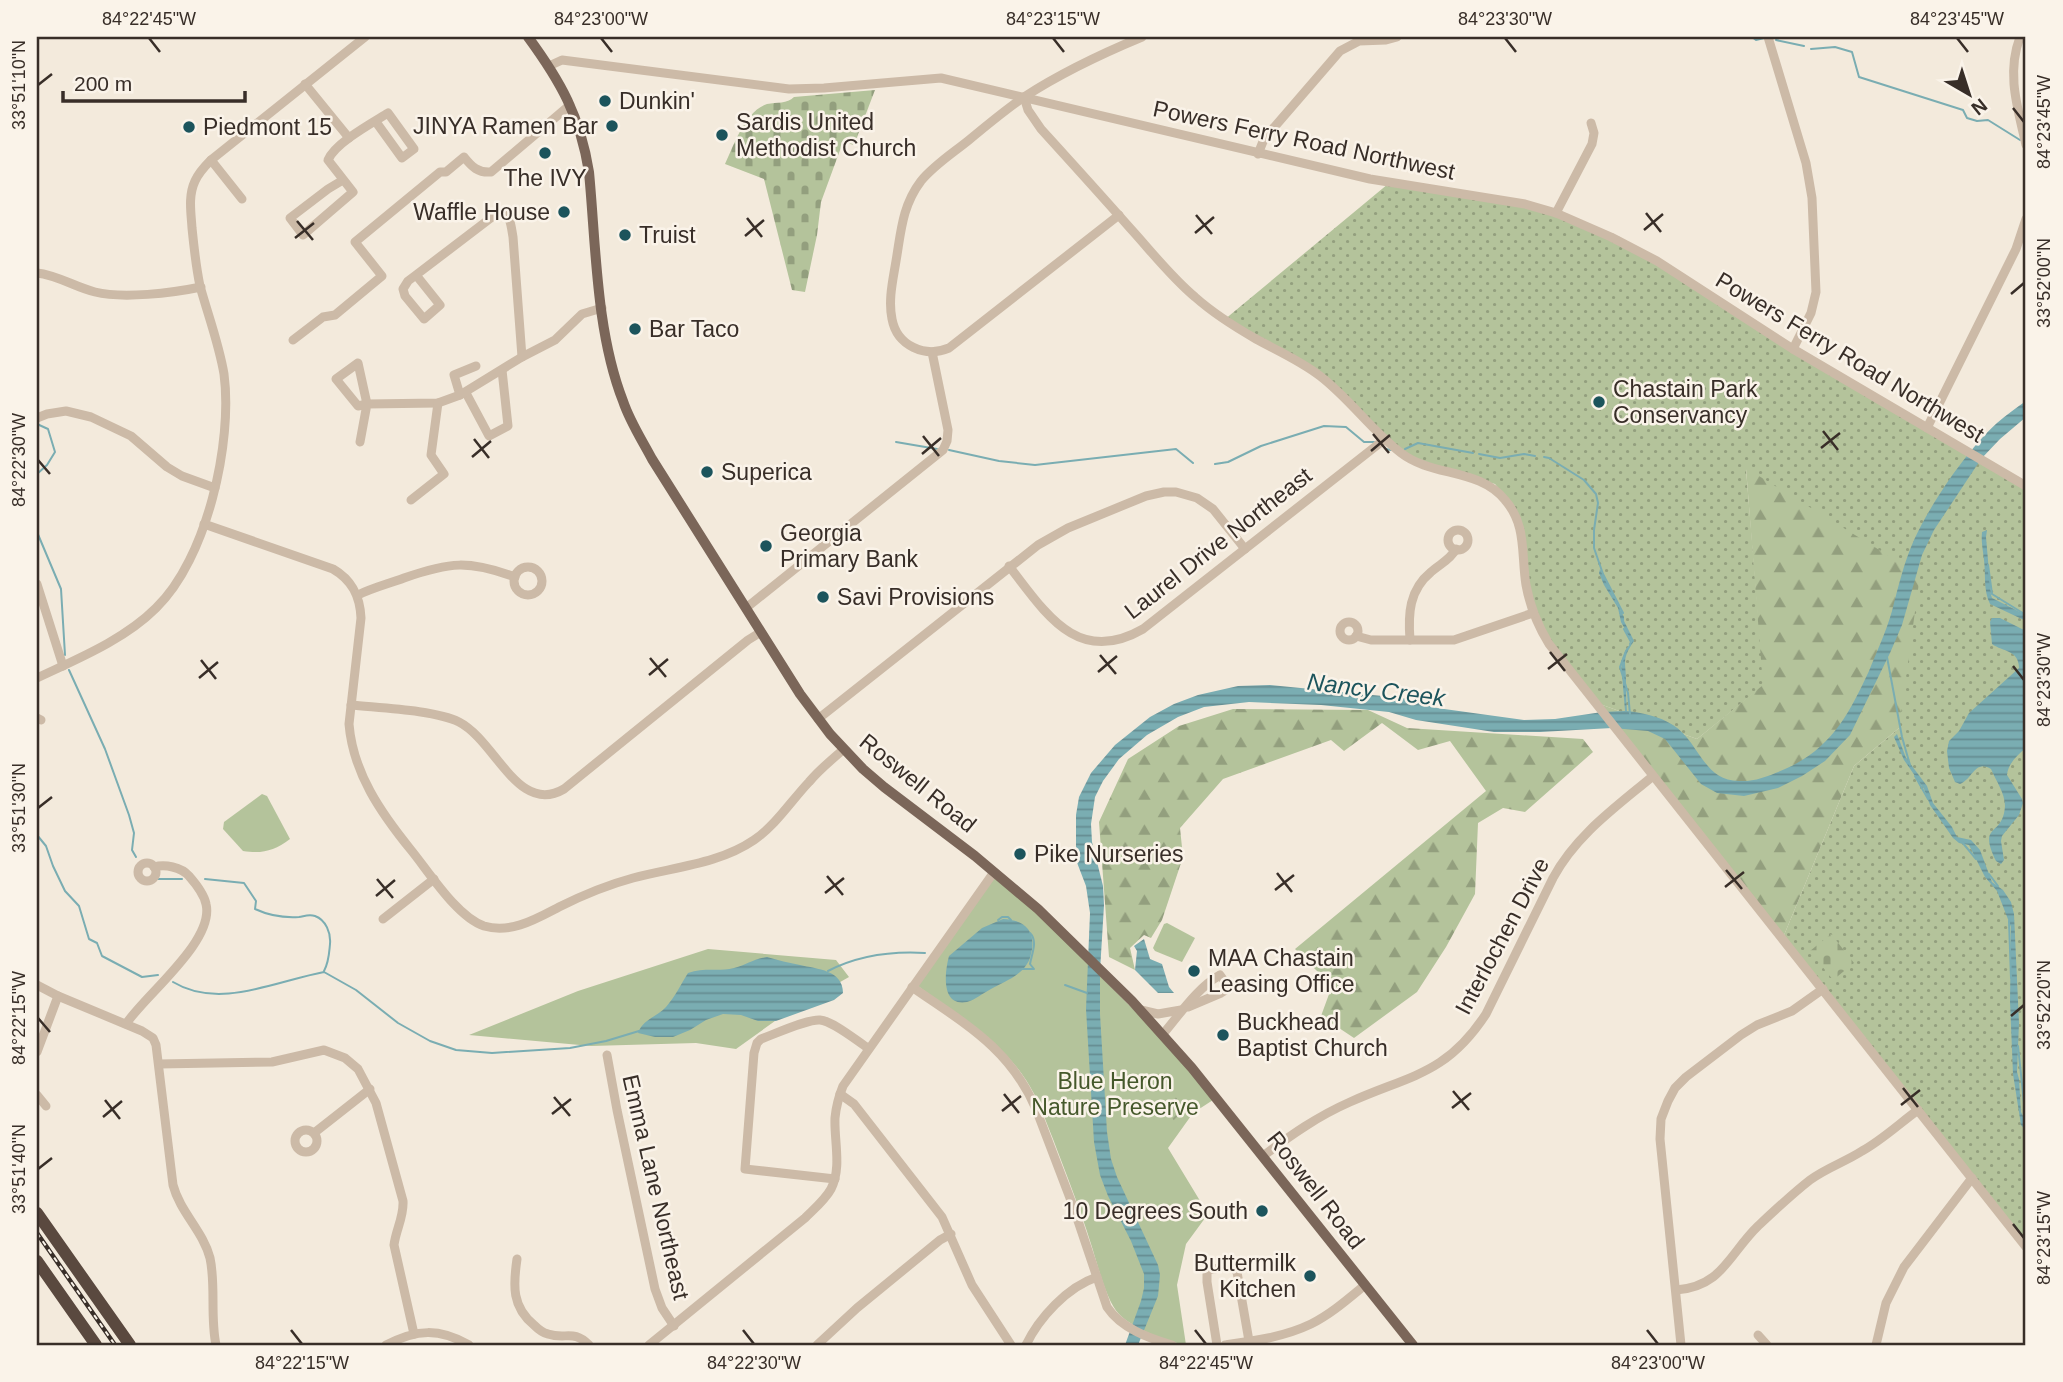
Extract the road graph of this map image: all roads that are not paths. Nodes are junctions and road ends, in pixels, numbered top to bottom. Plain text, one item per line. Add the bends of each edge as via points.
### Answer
1 (365, 37) edge
2 (528, 37) edge
3 (1142, 37) edge
4 (1397, 37) edge
5 (1768, 37) edge
6 (2020, 37) edge
7 (353, 41) edge
8 (549, 66) junction
9 (305, 84) junction
10 (1024, 97) junction
11 (570, 104) junction
12 (376, 122) junction
13 (1591, 123) dead end
14 (349, 138) junction
15 (2026, 145) edge
16 (1258, 154) junction
17 (211, 160) junction
18 (344, 180) junction
19 (242, 199) dead end
20 (1556, 213) junction
21 (1119, 215) junction
22 (2026, 219) edge
23 (37, 273) edge
24 (416, 275) junction
25 (201, 287) junction
26 (602, 308) junction
27 (293, 340) dead end
28 (1793, 349) junction
29 (932, 352) junction
30 (522, 357) junction
31 (476, 366) dead end
32 (502, 370) junction
33 (463, 394) junction
34 (438, 403) junction
35 (367, 404) junction
36 (37, 418) edge
37 (1927, 428) junction
38 (1385, 439) junction
39 (360, 442) dead end
40 (2026, 486) edge
41 (215, 488) junction
42 (411, 500) dead end
43 (204, 524) junction
44 (1245, 549) junction
45 (1456, 549) dead end
46 (1009, 566) junction
47 (514, 577) dead end
48 (37, 584) edge
49 (358, 595) junction
50 (746, 608) junction
51 (1533, 613) junction
52 (761, 632) junction
53 (1356, 636) dead end
54 (1410, 639) junction
55 (63, 666) junction
56 (37, 678) edge
57 (351, 705) junction
58 (818, 719) junction
59 (844, 749) junction
60 (1653, 776) junction
61 (154, 867) dead end
62 (994, 872) junction
63 (434, 879) junction
64 (383, 919) dead end
65 (37, 985) edge
66 (912, 987) junction
67 (1823, 989) junction
68 (58, 996) junction
69 (1185, 1009) junction
70 (1141, 1010) junction
71 (126, 1024) junction
72 (1163, 1034) junction
73 (868, 1048) junction
74 (37, 1052) edge
75 (607, 1055) dead end
76 (159, 1065) junction
77 (370, 1089) junction
78 (840, 1094) junction
79 (37, 1096) edge
80 (46, 1106) dead end
81 (1918, 1110) junction
82 (314, 1133) dead end
83 (1263, 1156) junction
84 (1972, 1178) junction
85 (835, 1180) junction
86 (37, 1213) edge
87 (951, 1234) junction
88 (2026, 1247) edge
89 (517, 1259) dead end
90 (37, 1261) edge
91 (1097, 1277) junction
92 (1365, 1285) junction
93 (1676, 1290) junction
94 (674, 1326) junction
95 (414, 1334) junction
96 (1758, 1335) dead end
97 (1250, 1341) junction
98 (96, 1345) edge
99 (130, 1345) edge
100 (216, 1345) edge
101 (386, 1345) edge
102 (469, 1345) edge
103 (589, 1345) edge
104 (649, 1345) edge
105 (817, 1345) edge
106 (1011, 1345) edge
107 (1026, 1345) edge
108 (1172, 1345) edge
109 (1217, 1345) edge
110 (1225, 1345) edge
111 (1413, 1345) edge
112 (1681, 1345) edge
113 (1767, 1345) edge
114 (1877, 1345) edge

1 - 7 street
2 - 8 main road, Roswell Road
3 - 10 street
4 - 16 street via 1359,41 1340,51 1264,139
5 - 28 street via 1812,198 1816,292
6 - 15 street via 2012,78
7 - 9 street
8 - 10 street, Powers Ferry Road Northwest via 562,60 789,89 941,78
8 - 11 main road, Roswell Road
9 - 14 street
9 - 17 street
10 - 16 street, Powers Ferry Road Northwest
10 - 21 street via 1041,129
10 - 29 street via 930,171 904,212 892,282 892,319 906,343
11 - 26 main road, Roswell Road via 589,172
11 - 27 street via 491,172 482,173 464,158 440,172 355,242 382,276 335,315 323,317
12 - 12 street via 402,158 414,149 388,113
12 - 14 street
13 - 20 street via 1592,144
14 - 18 street via 328,160
16 - 20 street, Powers Ferry Road Northwest
17 - 19 street
17 - 25 street via 199,173 191,196
18 - 18 street via 353,192 303,235 290,218
20 - 28 street, Powers Ferry Road Northwest via 1657,261
21 - 29 street via 955,345
21 - 38 street via 1196,298 1245,333 1318,374
22 - 37 street via 2016,249
23 - 25 street via 115,295
24 - 24 street via 403,289 424,319 440,305
24 - 30 street via 502,211 510,220 513,237
25 - 41 street via 220,352 226,393 225,440
26 - 30 street via 582,314 555,340
26 - 50 main road, Roswell Road via 613,374 636,430
28 - 37 street, Powers Ferry Road Northwest
29 - 50 street via 948,430 943,450
30 - 32 street
31 - 33 street via 454,375
32 - 33 street
32 - 33 street via 508,426 489,436
33 - 34 street
34 - 35 street
34 - 42 street via 431,455 444,474
35 - 35 street via 358,406 336,379 358,363
35 - 39 street
36 - 41 street via 66,411 92,417 131,436 181,477
37 - 40 street, Powers Ferry Road Northwest
38 - 44 street, Laurel Drive Northeast
38 - 51 street via 1415,462 1479,480 1506,500 1523,535
41 - 43 street
43 - 49 street via 333,569
43 - 55 street via 184,573 158,606 107,643
44 - 46 street via 1207,504 1186,494 1164,492 1068,528
44 - 46 street, Laurel Drive Northeast via 1143,629 1108,641 1082,638 1060,627
45 - 54 street via 1414,593
46 - 58 street
47 - 49 street via 480,566 450,565
48 - 55 street
49 - 57 street via 362,618
50 - 52 main road, Roswell Road
51 - 54 street via 1454,640
51 - 60 street via 1549,644
52 - 57 street via 564,789 549,795 535,795 523,788 480,737 457,721
52 - 58 main road, Roswell Road
53 - 54 street
55 - 56 street
57 - 63 street via 351,741 363,778 389,823
58 - 59 main road, Roswell Road
59 - 62 main road, Roswell Road via 884,787
59 - 63 street via 769,828 743,847 605,887 520,926 496,928 474,921
60 - 67 street
60 - 83 street, Interlochen Drive via 1588,831 1566,857 1486,1014 1460,1048 1424,1073 1320,1116
61 - 71 street via 185,872 206,903 205,918 198,938
62 - 66 street
62 - 70 main road, Roswell Road
63 - 64 street
65 - 68 street
66 - 73 street
66 - 91 street via 988,1041 1021,1079 1037,1110
67 - 81 street
67 - 93 street via 1792,1011 1736,1038 1686,1077 1668,1101 1660,1139
68 - 71 street
68 - 74 street
69 - 69 street via 1220,975 1233,986
69 - 70 street via 1158,1014
69 - 72 street
70 - 72 main road, Roswell Road
71 - 76 street via 153,1038
72 - 83 main road, Roswell Road
73 - 78 street
73 - 85 street via 821,1020 761,1039 754,1053 745,1169
75 - 94 street, Emma Lane Northeast via 655,1289
76 - 77 street via 272,1062 324,1050 350,1061
76 - 100 street via 173,1185 209,1257
77 - 82 street
77 - 95 street via 403,1201 394,1245
78 - 85 street via 835,1117
78 - 87 street via 854,1104 924,1192
79 - 80 street
81 - 84 street
81 - 93 street via 1865,1150 1810,1180 1756,1228 1717,1275
83 - 92 main road, Roswell Road
84 - 88 street
84 - 114 street via 1903,1267 1886,1303
85 - 94 street via 805,1218
86 - 99 highway
87 - 105 street
87 - 106 street via 972,1284
89 - 103 street via 514,1292 529,1321 547,1334 572,1335
90 - 98 highway
91 - 107 street via 1049,1311
91 - 108 street via 1113,1315 1126,1326
92 - 97 street via 1311,1324
92 - 111 main road, Roswell Road
93 - 112 street
94 - 104 street
95 - 101 street
95 - 102 street via 442,1333
96 - 113 street
97 - 109 street via 1232,1266 1207,1270
97 - 110 street

